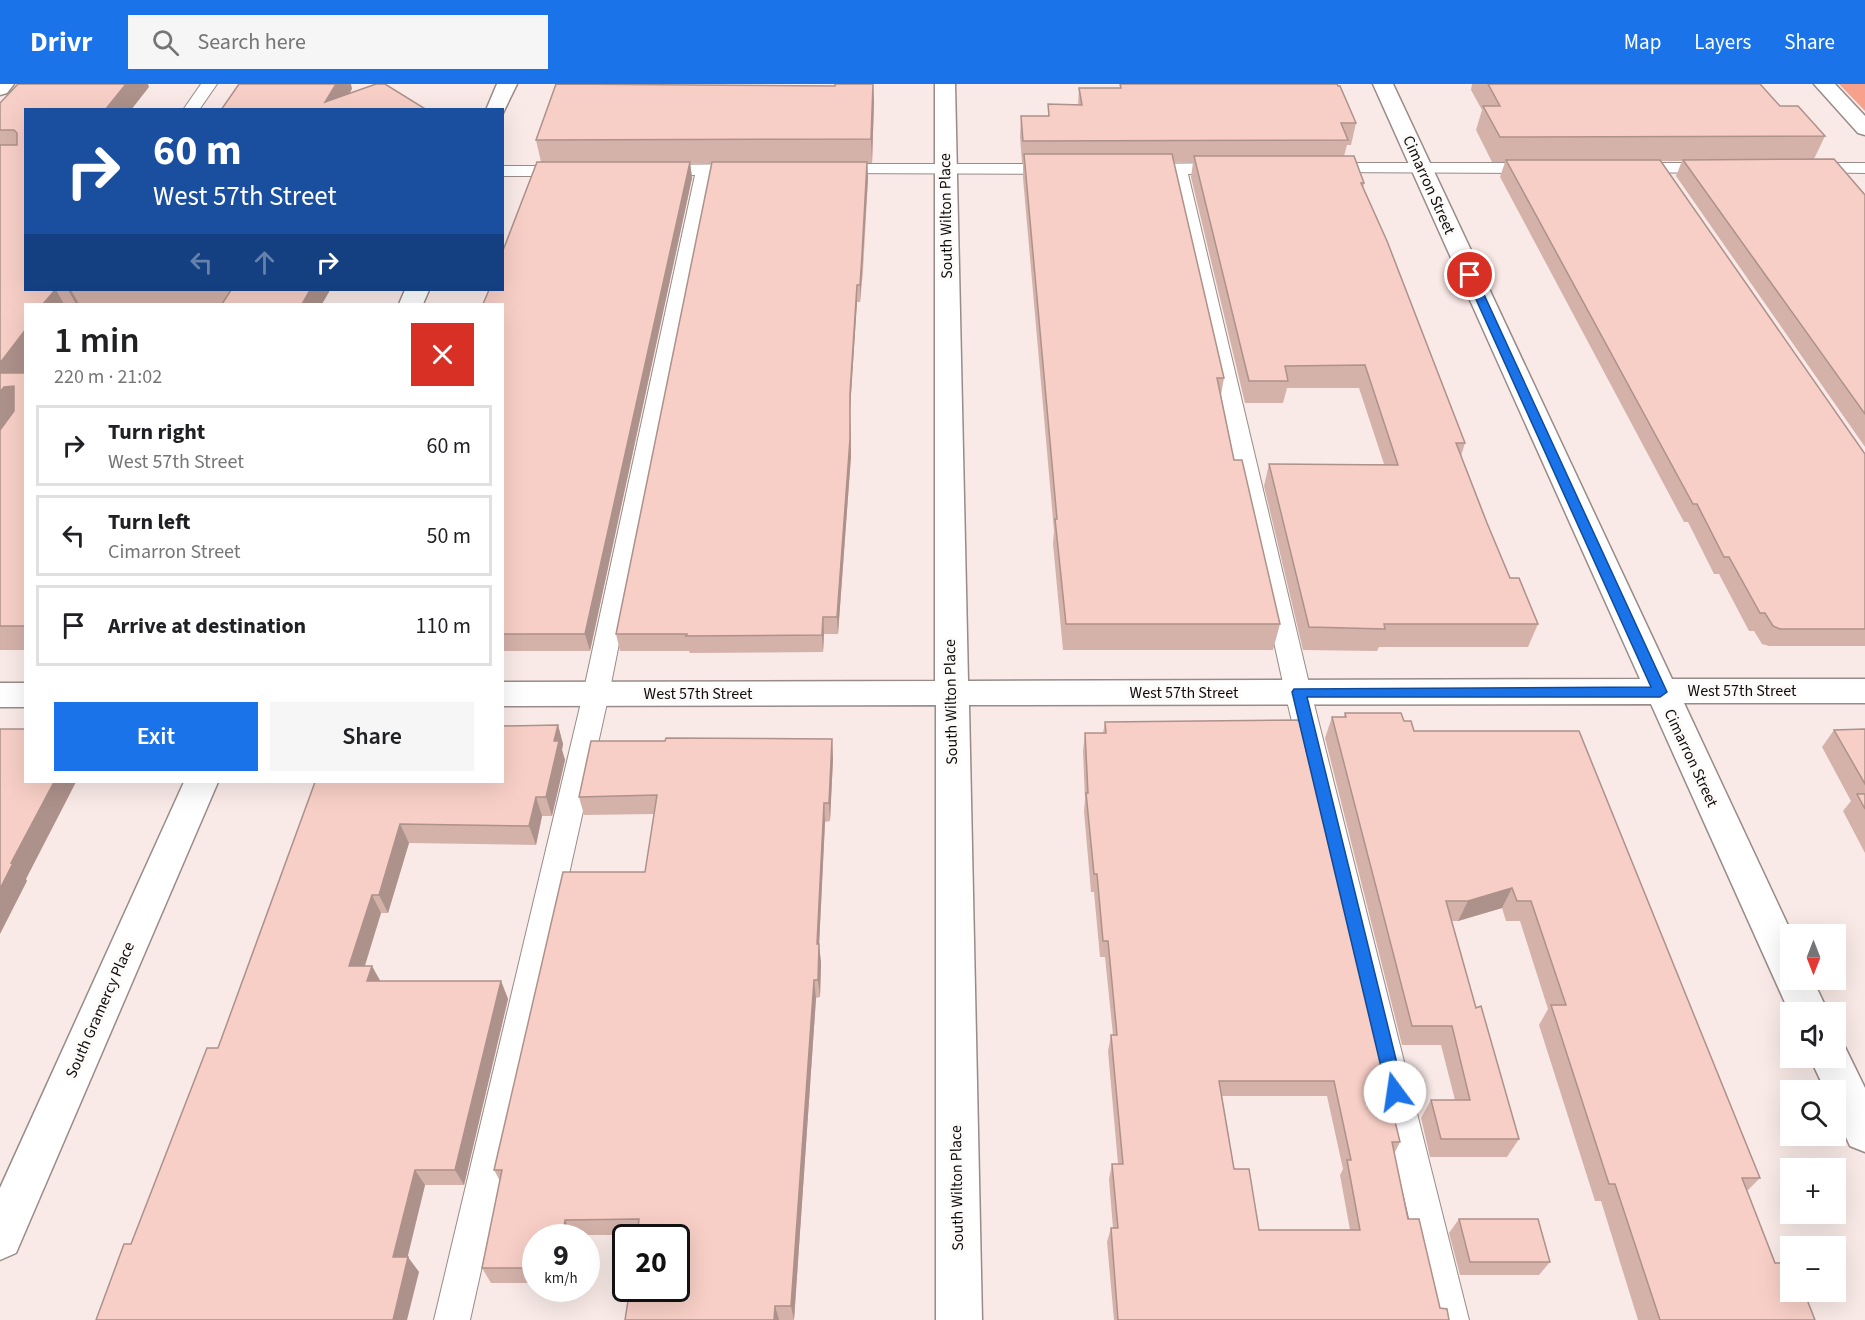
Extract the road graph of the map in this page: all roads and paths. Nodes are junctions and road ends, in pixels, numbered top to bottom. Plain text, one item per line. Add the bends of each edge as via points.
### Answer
1 (4, 84) edge
2 (209, 84) edge
3 (507, 84) edge
4 (945, 84) edge
5 (1383, 84) edge
6 (1824, 84) edge
7 (0, 89) edge
8 (191, 108) edge
9 (497, 108) edge
10 (1865, 129) edge
11 (1076, 168) edge
12 (1121, 168) edge
13 (1178, 168) junction
14 (1247, 168) edge
15 (1305, 168) edge
16 (1421, 168) junction
17 (1552, 168) edge
18 (1612, 168) edge
19 (1659, 168) junction
20 (1728, 168) edge
21 (1797, 168) edge
22 (1865, 168) edge
23 (705, 169) junction
24 (764, 169) edge
25 (812, 169) edge
26 (946, 169) junction
27 (586, 170) edge
28 (633, 170) edge
29 (504, 171) edge
30 (1673, 187) edge
31 (1865, 691) edge
32 (1299, 692) junction
33 (1660, 692) junction
34 (951, 693) junction
35 (504, 694) edge
36 (596, 694) junction
37 (0, 695) edge
38 (24, 695) edge
39 (201, 783) edge
40 (1780, 949) edge
41 (1835, 1068) edge
42 (1865, 1132) edge
43 (0, 1238) edge
44 (453, 1320) edge
45 (959, 1320) edge
46 (1451, 1320) edge

1 - 7 street
2 - 8 lane
3 - 9 street
4 - 26 street, South Wilton Place
5 - 16 street, Cimarron Street
6 - 10 street
11 - 26 lane
12 - 13 lane
13 - 14 lane
13 - 32 lane
15 - 16 lane
16 - 17 lane
16 - 33 street, Cimarron Street
18 - 19 lane
19 - 20 lane
19 - 30 lane
21 - 22 lane
23 - 24 lane
23 - 28 lane
23 - 36 lane
25 - 26 lane
26 - 34 street, South Wilton Place
27 - 29 lane
31 - 33 street, West 57th Street
32 - 33 street, West 57th Street
32 - 34 street, West 57th Street
32 - 46 lane
33 - 40 street, Cimarron Street
34 - 36 street, West 57th Street
34 - 45 street, South Wilton Place
35 - 36 street, West 57th Street
36 - 44 lane
37 - 38 street
39 - 43 street, South Gramercy Place
41 - 42 street

